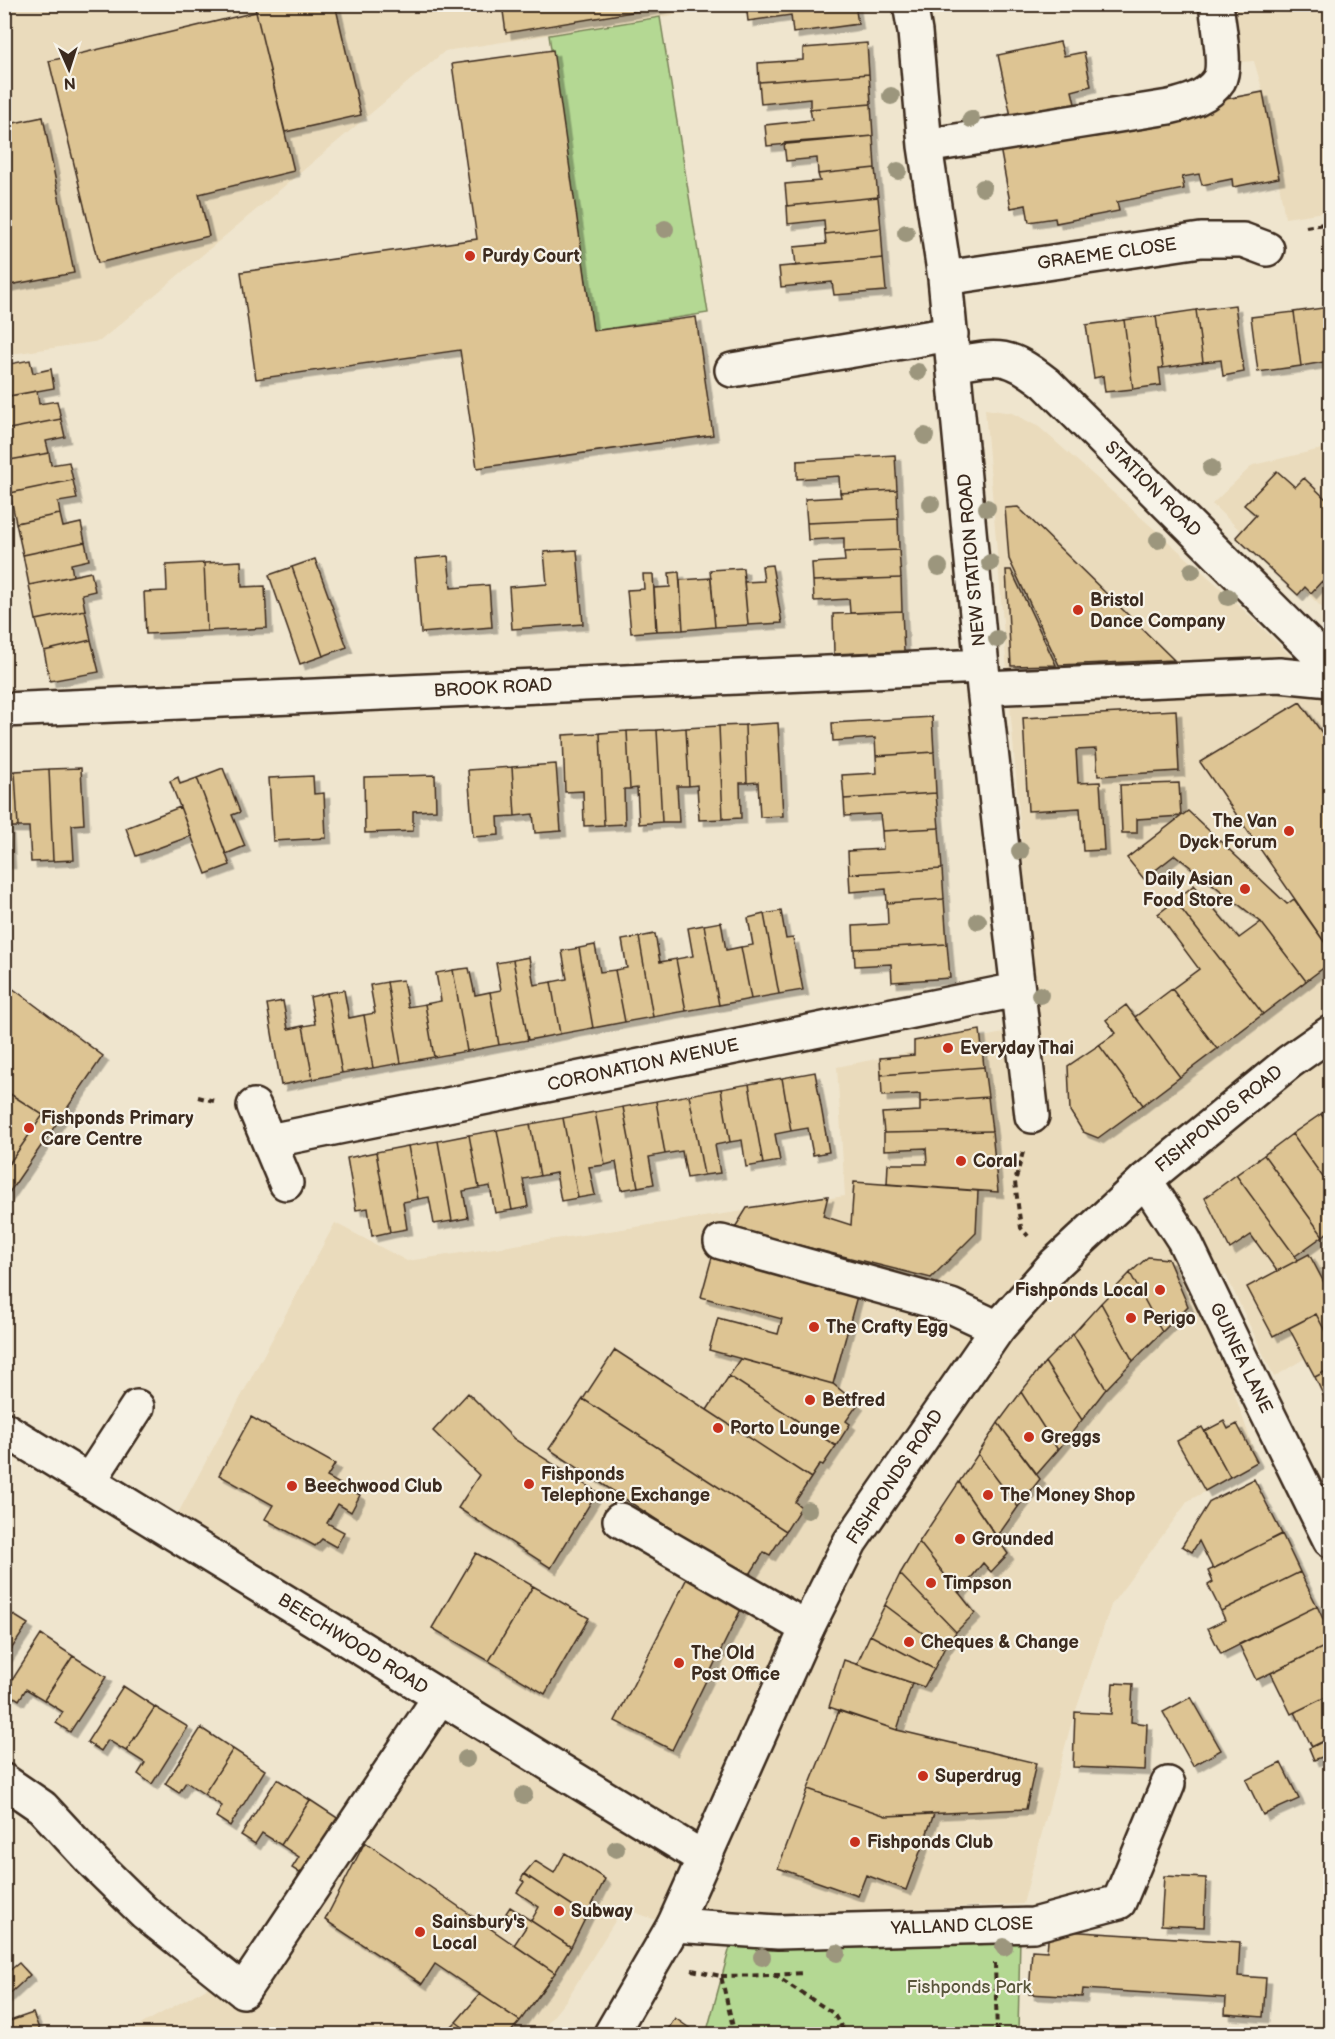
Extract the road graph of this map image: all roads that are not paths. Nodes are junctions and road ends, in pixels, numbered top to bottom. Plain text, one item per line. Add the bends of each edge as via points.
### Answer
1 (910, 4) edge
2 (1216, 4) edge
3 (925, 146) junction
4 (1267, 249) dead end
5 (945, 278) junction
6 (952, 349) junction
7 (732, 370) dead end
8 (1330, 666) edge
9 (983, 677) junction
10 (1330, 680) edge
11 (6, 701) edge
12 (1017, 990) junction
13 (1330, 1033) edge
14 (254, 1106) dead end
15 (1032, 1116) road end
16 (269, 1141) junction
17 (1145, 1180) junction
18 (286, 1183) dead end
19 (721, 1242) dead end
20 (998, 1328) junction
21 (137, 1407) dead end
22 (4, 1429) edge
23 (89, 1481) junction
24 (620, 1520) dead end
25 (1330, 1540) edge
26 (807, 1628) junction
27 (440, 1697) junction
28 (4, 1781) edge
29 (1168, 1784) dead end
30 (703, 1858) junction
31 (674, 1925) junction
32 (611, 2034) edge

1 - 3 street, NEW STATION ROAD
2 - 3 street via 1222,68 1219,80 1192,101
3 - 5 street, NEW STATION ROAD
4 - 5 street, GRAEME CLOSE via 1243,240 1202,240
5 - 6 street, NEW STATION ROAD
6 - 7 street, STATION ROAD
6 - 8 street, STATION ROAD via 1018,363 1046,384
6 - 9 street, NEW STATION ROAD
9 - 10 street via 1279,675
9 - 11 street, BROOK ROAD
9 - 12 street, NEW STATION ROAD
12 - 15 street, NEW STATION ROAD
12 - 16 street, CORONATION AVENUE
13 - 17 street, FISHPONDS ROAD
14 - 16 street
16 - 18 street
17 - 20 street, FISHPONDS ROAD via 1055,1264
17 - 25 street, GUINEA LANE via 1184,1240
19 - 20 street via 951,1306
20 - 26 street, FISHPONDS ROAD via 850,1542
21 - 23 street
22 - 23 street, BEECHWOOD ROAD
23 - 27 street, BEECHWOOD ROAD
24 - 26 street
26 - 30 street, FISHPONDS ROAD
27 - 28 street via 243,1990 144,1912 42,1807
27 - 30 street, BEECHWOOD ROAD
29 - 31 street, YALLAND CLOSE via 1119,1902 1033,1925 778,1932
30 - 31 street, FISHPONDS ROAD
31 - 32 street, FISHPONDS ROAD

